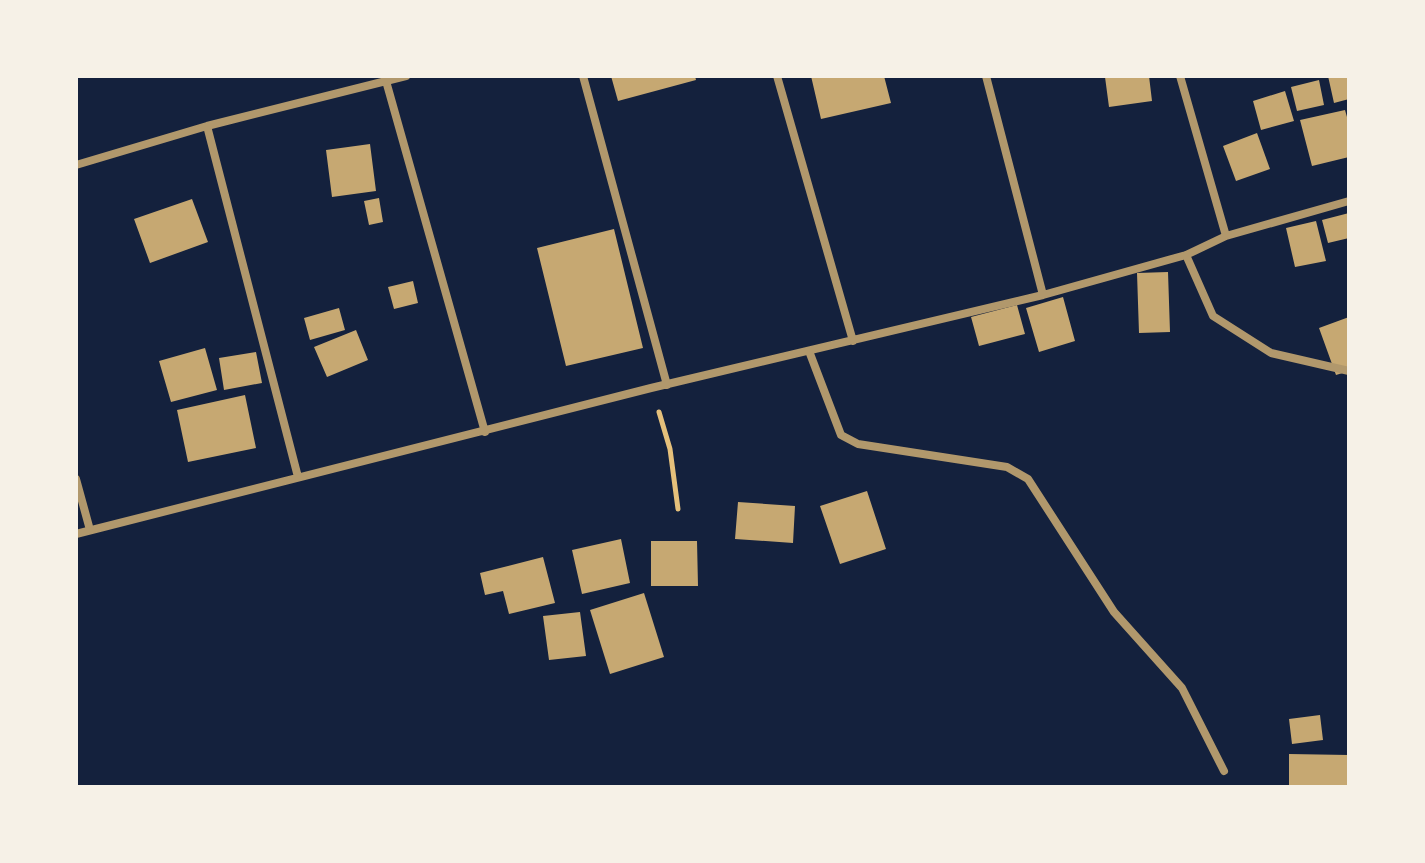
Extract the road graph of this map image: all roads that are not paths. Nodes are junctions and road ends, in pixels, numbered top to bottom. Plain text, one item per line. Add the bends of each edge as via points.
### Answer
1 (406, 76) edge
2 (583, 76) edge
3 (777, 76) edge
4 (986, 76) edge
5 (1180, 76) edge
6 (386, 81) junction
7 (207, 126) junction
8 (76, 165) edge
9 (1349, 201) edge
10 (1226, 236) junction
11 (1186, 255) junction
12 (1043, 295) junction
13 (853, 341) junction
14 (809, 351) junction
15 (1349, 371) edge
16 (667, 385) junction
17 (485, 432) junction
18 (298, 477) junction
19 (76, 479) edge
20 (90, 530) junction
21 (76, 534) edge
22 (1224, 771) dead end

1 - 6 street
2 - 16 street
3 - 13 street
4 - 12 street
5 - 10 street
6 - 7 street
6 - 17 street
7 - 8 street
7 - 18 street
9 - 10 street
10 - 11 street
11 - 12 street
11 - 15 street via 1213,316 1271,353
12 - 13 street
13 - 14 street
14 - 16 street
14 - 22 street via 841,435 858,444 1007,467 1028,479 1114,612 1182,688
16 - 17 street
17 - 18 street
18 - 20 street
19 - 20 street
20 - 21 street

